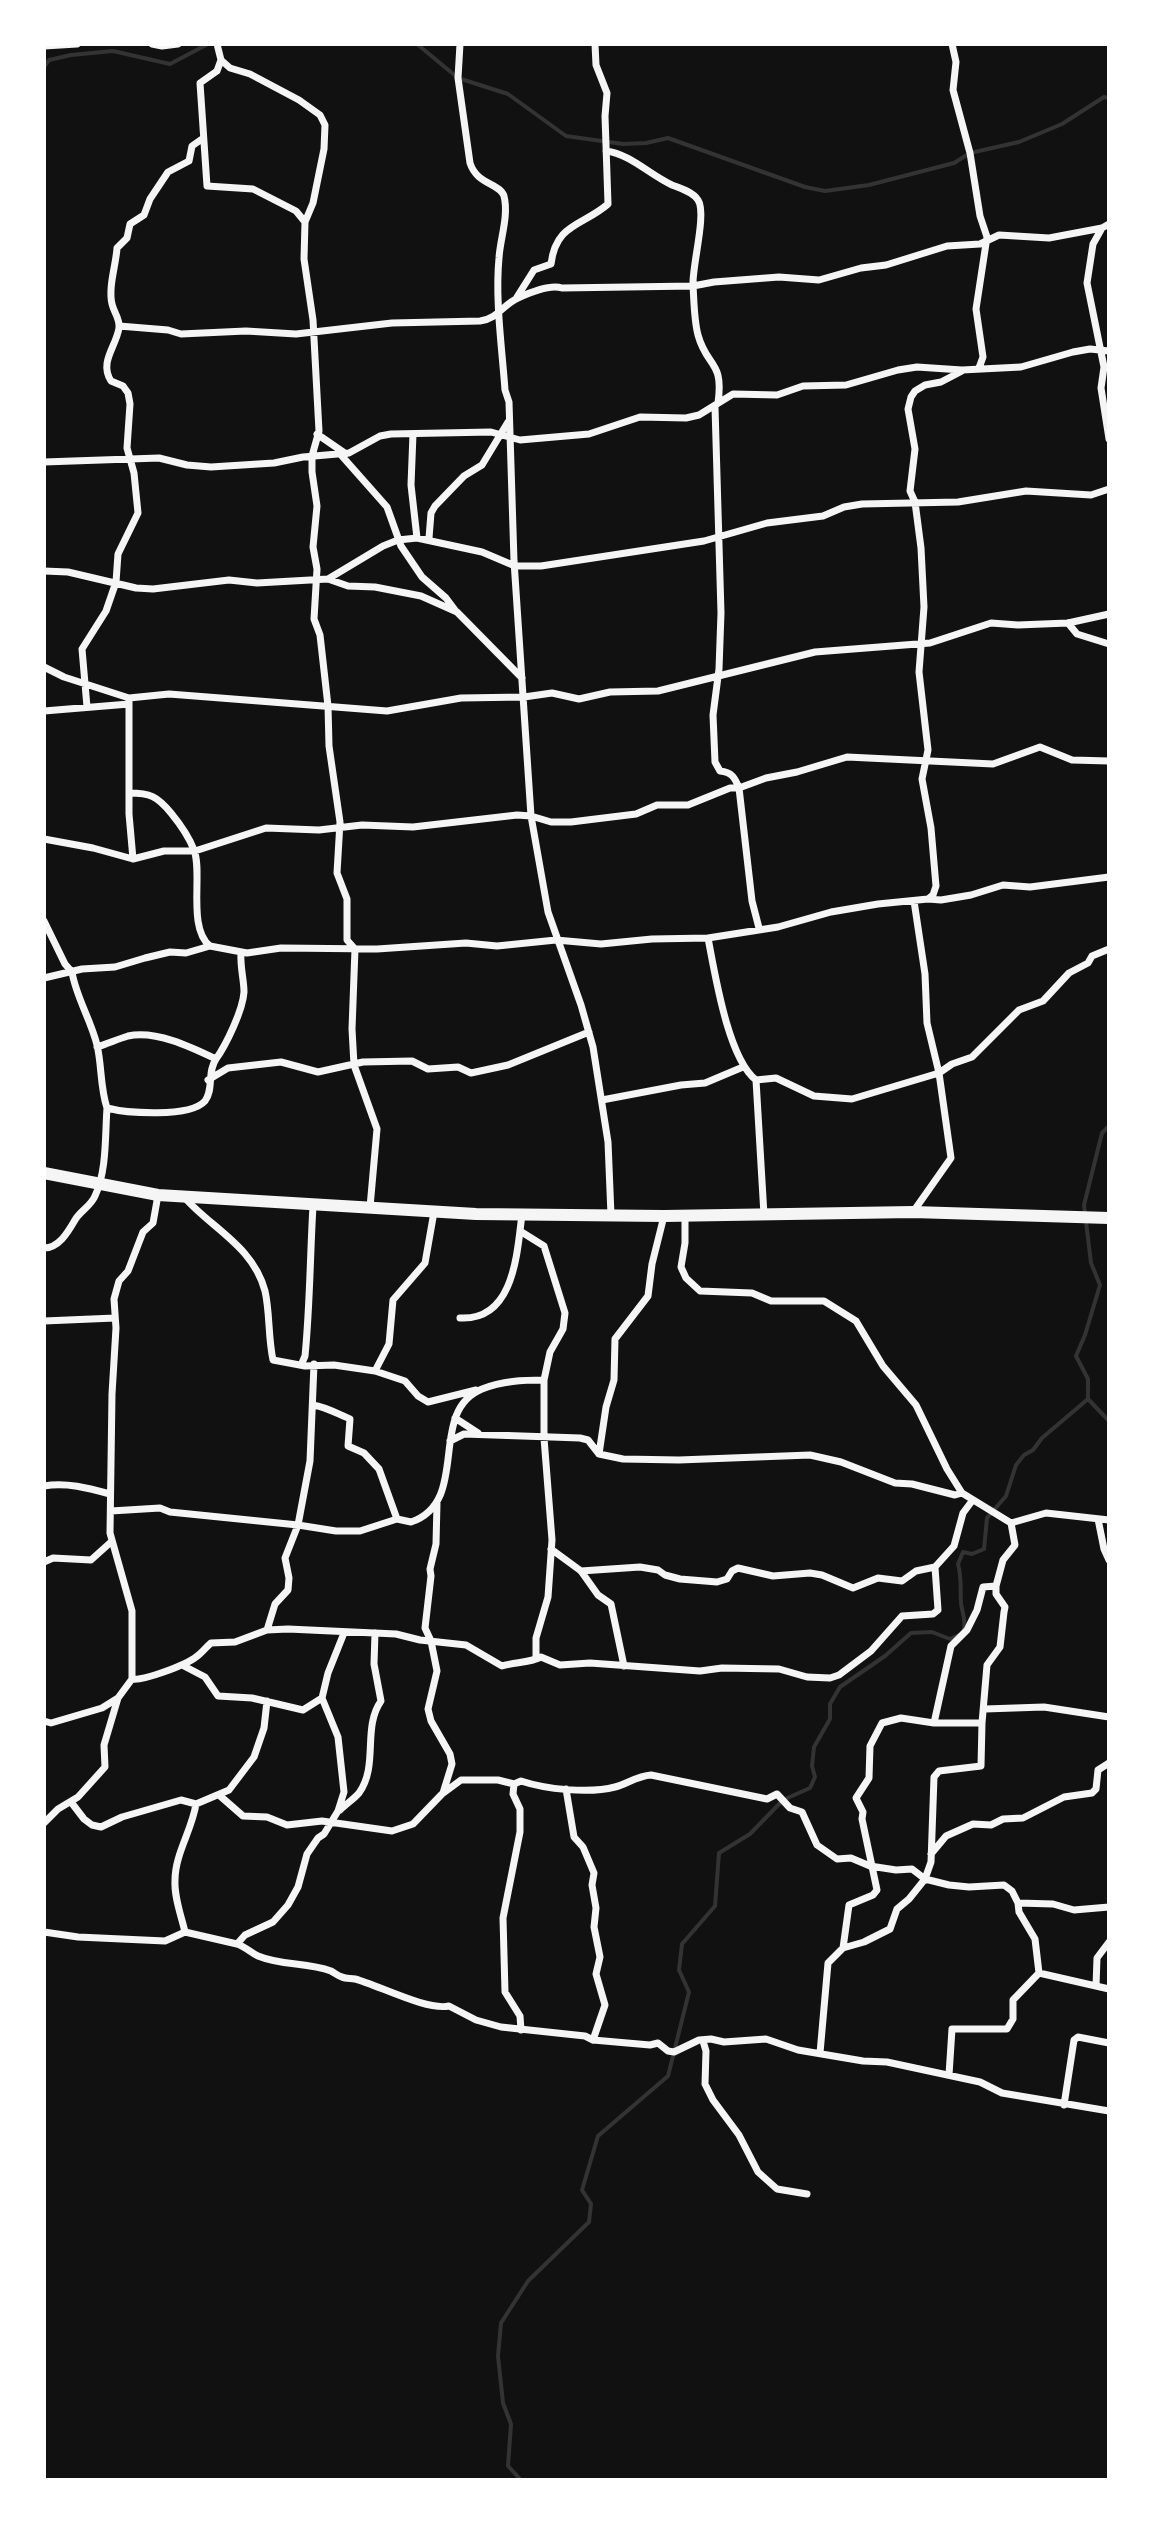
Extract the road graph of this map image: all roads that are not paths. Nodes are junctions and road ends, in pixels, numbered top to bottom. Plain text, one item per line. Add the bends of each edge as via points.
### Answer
1 (77, 44) edge
2 (152, 44) edge
3 (178, 44) edge
4 (217, 44) edge
5 (460, 44) edge
6 (595, 44) edge
7 (952, 44) edge
8 (44, 46) edge
9 (221, 60) junction
10 (202, 139) junction
11 (606, 151) junction
12 (305, 222) junction
13 (1106, 226) edge
14 (987, 241) junction
15 (693, 286) junction
16 (516, 298) junction
17 (500, 312) junction
18 (119, 326) junction
19 (312, 332) junction
20 (1100, 350) junction
21 (1109, 351) edge
22 (979, 368) junction
23 (962, 370) junction
24 (721, 381) junction
25 (733, 394) junction
26 (717, 405) junction
27 (509, 420) junction
28 (317, 434) junction
29 (413, 434) junction
30 (501, 435) junction
31 (1109, 439) edge
32 (510, 440) junction
33 (491, 449) junction
34 (343, 454) junction
35 (312, 456) junction
36 (128, 458) junction
37 (44, 462) edge
38 (1109, 489) edge
39 (915, 502) junction
40 (719, 537) junction
41 (417, 538) junction
42 (429, 538) junction
43 (398, 540) junction
44 (515, 566) junction
45 (44, 571) edge
46 (328, 579) junction
47 (316, 580) junction
48 (116, 582) junction
49 (457, 612) junction
50 (1109, 614) edge
51 (1068, 623) junction
52 (919, 642) junction
53 (1109, 644) edge
54 (44, 667) edge
55 (718, 676) junction
56 (522, 678) junction
57 (86, 683) junction
58 (524, 697) junction
59 (129, 701) junction
60 (328, 706) junction
61 (87, 707) junction
62 (44, 711) edge
63 (926, 761) junction
64 (1109, 761) edge
65 (739, 788) junction
66 (129, 793) junction
67 (531, 816) junction
68 (339, 829) junction
69 (44, 839) edge
70 (195, 851) junction
71 (133, 859) junction
72 (1109, 877) edge
73 (928, 899) junction
74 (914, 901) junction
75 (44, 921) edge
76 (759, 928) junction
77 (708, 938) junction
78 (556, 940) junction
79 (210, 946) junction
80 (355, 949) junction
81 (1109, 949) edge
82 (241, 953) junction
83 (72, 972) junction
84 (44, 978) edge
85 (589, 1032) junction
86 (97, 1047) junction
87 (216, 1059) junction
88 (354, 1065) junction
89 (743, 1067) junction
90 (939, 1073) junction
91 (208, 1080) junction
92 (756, 1080) junction
93 (602, 1100) junction
94 (107, 1108) junction
95 (44, 1173) edge
96 (99, 1183) junction
97 (158, 1195) junction
98 (183, 1195) junction
99 (313, 1206) junction
100 (370, 1207) junction
101 (434, 1212) junction
102 (913, 1212) junction
103 (522, 1214) junction
104 (611, 1215) junction
105 (764, 1215) junction
106 (664, 1216) junction
107 (685, 1216) junction
108 (1109, 1218) edge
109 (520, 1231) junction
110 (44, 1248) edge
111 (115, 1318) junction
112 (460, 1318) dead end
113 (44, 1321) edge
114 (302, 1363) junction
115 (314, 1364) junction
116 (375, 1371) junction
117 (544, 1380) junction
118 (482, 1389) junction
119 (313, 1405) junction
120 (455, 1418) junction
121 (480, 1434) junction
122 (544, 1438) junction
123 (450, 1441) junction
124 (599, 1454) junction
125 (44, 1486) edge
126 (962, 1493) junction
127 (110, 1494) junction
128 (972, 1501) junction
129 (437, 1503) junction
130 (111, 1511) junction
131 (397, 1519) junction
132 (1098, 1519) junction
133 (1109, 1520) edge
134 (1011, 1523) junction
135 (298, 1525) junction
136 (111, 1542) junction
137 (551, 1549) junction
138 (1109, 1560) edge
139 (44, 1562) edge
140 (935, 1567) junction
141 (581, 1571) junction
142 (996, 1586) junction
143 (267, 1630) junction
144 (344, 1633) junction
145 (375, 1633) junction
146 (431, 1641) junction
147 (536, 1659) junction
148 (182, 1665) junction
149 (624, 1666) junction
150 (132, 1679) junction
151 (118, 1698) junction
152 (322, 1698) junction
153 (267, 1701) junction
154 (985, 1709) junction
155 (1109, 1717) edge
156 (44, 1721) edge
157 (934, 1723) junction
158 (982, 1723) junction
159 (1109, 1763) edge
160 (514, 1784) junction
161 (566, 1789) junction
162 (442, 1794) junction
163 (219, 1795) junction
164 (71, 1802) junction
165 (196, 1804) junction
166 (338, 1811) junction
167 (44, 1823) edge
168 (329, 1823) junction
169 (931, 1854) junction
170 (870, 1866) junction
171 (925, 1879) junction
172 (1018, 1903) junction
173 (1109, 1907) edge
174 (44, 1932) edge
175 (185, 1932) junction
176 (1109, 1942) edge
177 (237, 1944) junction
178 (843, 1948) junction
179 (1039, 1973) junction
180 (1096, 1986) junction
181 (1109, 1989) edge
182 (521, 2030) junction
183 (593, 2040) junction
184 (703, 2041) junction
185 (1109, 2043) edge
186 (820, 2053) junction
187 (949, 2075) junction
188 (1064, 2105) junction
189 (1109, 2111) edge
190 (807, 2194) dead end

1 - 8 street
2 - 3 street
4 - 9 street
5 - 17 street via 458,78 470,163 475,175 504,196
6 - 11 street via 596,65 607,93
7 - 14 street via 953,90
9 - 10 street via 217,71 200,83
9 - 12 street via 299,100 324,120 324,149
10 - 12 street via 208,187 253,189 296,211
10 - 18 street via 192,146 189,161 168,172 144,215 130,224 127,238 118,245 112,305
11 - 15 street via 699,200
11 - 16 street via 608,204 566,230 549,266 535,269
12 - 19 street
13 - 14 street via 1049,238 999,235
13 - 20 street via 1093,244 1087,283
14 - 15 street via 947,246 823,279 779,277
14 - 22 street via 976,309 983,357
15 - 16 street via 551,286
15 - 24 street via 698,333
16 - 17 street
17 - 19 street via 480,321
17 - 27 street
18 - 19 street via 192,334
18 - 36 street via 107,372 128,393
19 - 28 street
20 - 21 street
20 - 22 street via 1033,365
20 - 31 street
22 - 23 street
23 - 25 street via 917,367 846,385 803,386 777,395
23 - 39 street via 925,385 911,397 915,449 910,491
24 - 25 street
24 - 26 street
25 - 26 street
26 - 32 street via 691,417 640,417 589,434
26 - 40 street
27 - 30 street
27 - 32 street
28 - 34 street
28 - 35 street
29 - 30 street
29 - 34 street via 380,436
29 - 41 street
30 - 32 street
30 - 33 street
32 - 33 street
32 - 44 street
33 - 42 street via 480,468 464,476 435,506
34 - 35 street
34 - 43 street via 387,507
35 - 36 street via 211,467 167,458
35 - 47 street
36 - 37 street
36 - 48 street via 138,513 118,554
38 - 39 street via 1091,495 1026,491 958,502
39 - 40 street via 844,507
39 - 52 street via 924,607
40 - 44 street
40 - 55 street
41 - 42 street
41 - 43 street
42 - 44 street
43 - 46 street
43 - 49 street via 422,577
44 - 56 street
45 - 48 street
46 - 47 street
46 - 49 street via 421,596
47 - 48 street via 229,580 153,589
47 - 60 street via 314,619
48 - 57 street via 82,649
49 - 56 street
50 - 51 street
51 - 52 street via 986,623 949,638
51 - 53 street via 1077,634
52 - 55 street via 815,652
52 - 63 street
54 - 57 street
55 - 58 street via 658,691 579,699 552,693
55 - 65 street via 715,762
56 - 58 street
57 - 59 street
57 - 61 street
58 - 60 street via 461,698 387,711
58 - 67 street
59 - 60 street via 169,694
59 - 61 street
59 - 66 street
60 - 68 street
61 - 62 street
63 - 64 street via 997,764 1040,747 1072,760
63 - 65 street via 847,757
63 - 73 street via 922,779 936,886
65 - 67 street via 688,805 657,805 636,814 571,822
65 - 76 street
66 - 70 street via 147,793 161,803
66 - 71 street
67 - 68 street
67 - 78 street
68 - 70 street via 266,828
68 - 80 street via 337,873 347,899 347,940
69 - 71 street
70 - 71 street
70 - 79 street via 197,909 202,938
72 - 73 street via 1030,887 1003,885
73 - 74 street
74 - 76 street
74 - 90 street via 927,1023
75 - 83 street
76 - 77 street
77 - 78 street via 601,944
77 - 89 street via 719,996
78 - 80 street
78 - 85 street
79 - 82 street
79 - 83 street
80 - 82 street
80 - 88 street
81 - 90 street via 1069,973 1043,1001 1019,1010 972,1057
82 - 87 street via 241,1004
83 - 84 street
83 - 86 street
85 - 88 street via 508,1065 471,1073 458,1067 428,1069 412,1061
85 - 93 street
86 - 87 street via 132,1035 151,1036
86 - 94 street
87 - 91 street
88 - 91 street via 318,1072 281,1062 228,1068
88 - 100 street via 377,1129
89 - 92 street
89 - 93 street via 705,1083
90 - 92 street via 852,1099 814,1096 776,1078
90 - 102 street via 951,1158
91 - 94 street via 205,1100 196,1106 133,1113
92 - 105 street
93 - 104 street
94 - 96 street
95 - 96 highway
96 - 97 highway
96 - 110 street via 95,1197 67,1234
97 - 98 highway
97 - 111 street via 153,1223 143,1232 118,1286
98 - 99 highway
98 - 114 street via 233,1239 260,1278 273,1360
99 - 100 highway
99 - 114 street
100 - 101 highway
101 - 103 highway
101 - 116 street via 425,1263 393,1300 389,1344
102 - 105 highway
102 - 108 highway
103 - 104 highway
103 - 109 street
104 - 106 highway
105 - 107 highway
106 - 107 highway
106 - 124 street via 648,1296 615,1339 614,1380
107 - 126 street via 681,1267 700,1291 752,1293 771,1301 824,1301 856,1321 883,1366 916,1405
109 - 112 street via 501,1301 479,1317
109 - 117 street via 544,1246 565,1309
111 - 113 street
111 - 127 street
114 - 115 street
115 - 116 street
115 - 119 street
116 - 118 street via 405,1381 428,1402
117 - 118 street
117 - 122 street
118 - 120 street via 466,1400
119 - 131 street via 350,1419 348,1446 379,1469
119 - 135 street
120 - 121 street
120 - 123 street
121 - 122 street
121 - 123 street
122 - 124 street via 584,1439
122 - 137 street
123 - 129 street
124 - 126 street via 668,1460 810,1455 895,1483
125 - 127 street via 78,1486
126 - 128 street
127 - 130 street
128 - 134 street
128 - 140 street via 954,1546
129 - 131 street via 415,1521
129 - 146 street via 425,1626
130 - 135 street via 160,1508
130 - 136 street
131 - 135 street via 360,1531
132 - 133 street
132 - 134 street via 1046,1513
132 - 138 street
134 - 142 street via 1015,1545 1003,1560
135 - 143 street via 285,1558 289,1584 275,1604
136 - 139 street via 91,1560
136 - 150 street via 133,1620
137 - 141 street
137 - 147 street
140 - 141 street via 902,1581 878,1578 853,1588 822,1575 773,1576 738,1568 717,1582 669,1577 640,1567
140 - 149 street via 938,1610 902,1616 871,1651 835,1677 779,1669
141 - 149 street via 599,1597 611,1604
142 - 154 street via 1005,1607 1000,1647 987,1665
142 - 157 street via 983,1587 967,1630 951,1646
143 - 144 street
143 - 148 street via 235,1642 211,1643
144 - 145 street
144 - 152 street
145 - 146 street
145 - 166 street via 381,1701 371,1720 369,1767 360,1792
146 - 147 street via 466,1645 502,1666
146 - 162 street via 437,1671 429,1715 452,1764
147 - 149 street via 560,1665
148 - 150 street
148 - 153 street via 205,1677 218,1696
150 - 151 street
151 - 156 street via 99,1709
151 - 164 street via 105,1738 105,1767
152 - 153 street via 303,1710
152 - 166 street via 338,1737 344,1792
153 - 163 street via 252,1762 235,1785
154 - 155 street via 1044,1707
154 - 158 street
157 - 158 street
157 - 170 street via 893,1718 882,1723 873,1738 869,1778 856,1798 863,1812
158 - 169 street via 981,1766 939,1771 934,1777
159 - 169 street via 1098,1770 1093,1793 1060,1799 1023,1818 973,1824 946,1836
160 - 161 street
160 - 162 street via 467,1779
160 - 182 street via 520,1832 503,1918 505,1992 520,2016
161 - 170 street via 611,1788 651,1775 767,1799 777,1794 802,1812 814,1842 823,1850 837,1859
161 - 183 street via 574,1837 594,1873 600,1957 596,1974 605,2005
162 - 168 street via 417,1822 400,1829
163 - 165 street
163 - 168 street via 243,1816 287,1825
164 - 165 street via 97,1827 181,1800
164 - 167 street
165 - 175 street via 174,1881
166 - 168 street
168 - 177 street via 307,1854 288,1905 273,1922
169 - 171 street
170 - 171 street via 912,1869
170 - 178 street via 877,1890 849,1905
171 - 172 street via 969,1887 1004,1885
171 - 178 street via 897,1909 890,1929
172 - 173 street via 1074,1910
172 - 179 street via 1035,1939
174 - 175 street via 165,1941
175 - 177 street
176 - 180 street via 1097,1958
177 - 182 street via 277,1962 302,1963
178 - 186 street via 828,1963
179 - 180 street
179 - 187 street via 1013,2000 1007,2029 952,2029
180 - 181 street
182 - 183 street
183 - 184 street via 658,2043 674,2052
184 - 186 street via 766,2039
184 - 190 street via 705,2084 758,2172 777,2189
185 - 188 street via 1074,2040
186 - 187 street
187 - 188 street via 996,2092
188 - 189 street

